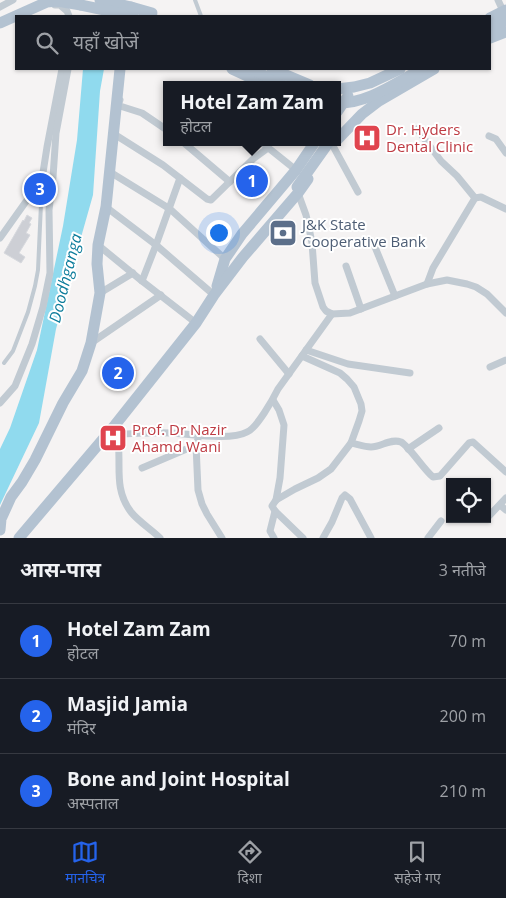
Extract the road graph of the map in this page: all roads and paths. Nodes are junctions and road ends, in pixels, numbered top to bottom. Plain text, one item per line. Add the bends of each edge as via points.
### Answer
1 (13, 0) edge
2 (34, 0) edge
3 (100, 0) edge
4 (196, 0) edge
5 (498, 0) edge
6 (57, 1) edge
7 (75, 4) junction
8 (0, 7) edge
9 (506, 10) edge
10 (132, 12) edge
11 (18, 15) edge
12 (26, 15) edge
13 (69, 15) edge
14 (70, 15) edge
15 (156, 15) edge
16 (201, 15) edge
17 (0, 16) edge
18 (15, 16) edge
19 (491, 18) edge
20 (506, 19) edge
21 (15, 20) edge
22 (0, 23) edge
23 (491, 26) edge
24 (0, 27) edge
25 (506, 32) edge
26 (491, 38) edge
27 (506, 42) edge
28 (491, 44) edge
29 (62, 70) edge
30 (68, 70) edge
31 (120, 70) edge
32 (125, 70) edge
33 (234, 70) edge
34 (241, 70) edge
35 (253, 70) edge
36 (274, 70) edge
37 (382, 70) edge
38 (398, 70) edge
39 (420, 70) edge
40 (432, 70) edge
41 (258, 81) edge
42 (264, 81) edge
43 (275, 81) edge
44 (300, 81) edge
45 (354, 87) junction
46 (341, 89) edge
47 (368, 98) junction
48 (341, 103) edge
49 (341, 106) edge
50 (341, 126) edge
51 (163, 127) edge
52 (417, 129) dead end
53 (114, 134) junction
54 (341, 136) edge
55 (489, 136) dead end
56 (188, 146) edge
57 (265, 146) edge
58 (313, 146) edge
59 (331, 146) edge
60 (333, 146) edge
61 (268, 148) junction
62 (506, 153) edge
63 (296, 170) junction
64 (110, 172) junction
65 (180, 178) junction
66 (42, 179) junction
67 (230, 182) junction
68 (297, 190) junction
69 (358, 192) dead end
70 (475, 198) junction
71 (106, 207) junction
72 (170, 209) junction
73 (506, 210) edge
74 (0, 238) edge
75 (98, 245) junction
76 (156, 245) junction
77 (375, 247) dead end
78 (225, 259) junction
79 (346, 266) dead end
80 (133, 273) junction
81 (142, 281) junction
82 (427, 284) junction
83 (100, 293) junction
84 (161, 295) junction
85 (214, 295) junction
86 (396, 296) junction
87 (361, 309) junction
88 (505, 309) edge
89 (332, 314) junction
90 (196, 323) junction
91 (260, 339) dead end
92 (91, 343) junction
93 (304, 353) junction
94 (506, 360) edge
95 (4, 363) dead end
96 (490, 367) dead end
97 (410, 373) dead end
98 (289, 374) junction
99 (273, 400) junction
100 (0, 403) edge
101 (439, 428) dead end
102 (116, 430) junction
103 (199, 436) junction
104 (351, 443) junction
105 (196, 445) junction
106 (408, 449) junction
107 (142, 468) dead end
108 (506, 472) edge
109 (506, 498) edge
110 (276, 500) junction
111 (500, 505) junction
112 (506, 510) edge
113 (275, 511) junction
114 (491, 514) edge
115 (441, 521) dead end
116 (0, 530) edge
117 (24, 536) edge
118 (160, 538) edge
119 (222, 538) edge
120 (274, 538) edge
121 (303, 538) edge
122 (323, 538) edge
123 (371, 538) edge
124 (428, 538) edge

1 - 8 street
2 - 17 main road
3 - 10 main road
4 - 16 lane
5 - 20 street
6 - 7 main road, bridge
6 - 11 main road
7 - 10 main road
7 - 14 street
9 - 19 main road, bridge
10 - 15 main road, bridge
12 - 13 street via 60,5
18 - 22 main road
20 - 23 main road
21 - 24 street
25 - 26 main road
27 - 28 main road
29 - 66 street
30 - 100 street via 56,133 49,210 50,274 32,344 15,386
31 - 53 main road
32 - 51 street via 120,105 142,113
33 - 41 main road
34 - 42 main road
35 - 43 main road
36 - 44 main road
37 - 45 main road via 360,80
38 - 45 main road
39 - 47 main road, bridge
40 - 54 main road via 379,101
45 - 46 main road
45 - 49 main road
47 - 48 main road, bridge
47 - 50 main road
52 - 70 street
53 - 64 main road
53 - 65 street
55 - 62 street via 496,139
56 - 67 street
57 - 61 street
58 - 63 main road
59 - 68 main road, bridge
60 - 69 street
61 - 63 street
61 - 67 street
63 - 78 main road
64 - 71 main road
64 - 72 street
65 - 67 street via 211,200
65 - 72 street
66 - 74 street
66 - 95 lane via 35,286 13,351
68 - 85 main road via 244,249 243,257
68 - 89 street via 310,235 315,283 323,307
70 - 73 street via 481,197
70 - 82 street via 433,268
71 - 75 main road
71 - 76 street
72 - 76 street
72 - 78 street
75 - 80 street
75 - 83 main road via 96,264
76 - 81 street
76 - 85 street
77 - 86 street
78 - 85 main road
79 - 87 street
80 - 81 street
80 - 83 street
81 - 84 street
82 - 86 street
82 - 88 street via 447,280 467,284 487,294
83 - 92 main road
84 - 90 street
84 - 92 street
85 - 90 main road
86 - 87 street
87 - 89 street
89 - 93 street
90 - 102 main road
91 - 98 street
92 - 116 main road via 82,371 31,468 11,497 1,519
93 - 97 street via 348,364
93 - 98 street
93 - 104 street via 340,373 354,387 362,411
94 - 96 street
98 - 99 street
99 - 103 street via 252,430 246,433
99 - 110 street via 284,425
101 - 106 street
102 - 103 street
102 - 117 main road
102 - 118 street via 120,489 132,514
103 - 105 street
104 - 106 street via 371,447 395,441 402,442
104 - 110 street via 325,474
105 - 107 street
105 - 119 street via 199,495
106 - 108 street via 433,477 440,476 471,442
109 - 111 street
110 - 113 street via 272,506
111 - 112 street
111 - 114 street
113 - 120 street via 270,531
113 - 121 street
115 - 124 street
122 - 123 street via 345,496 350,499

